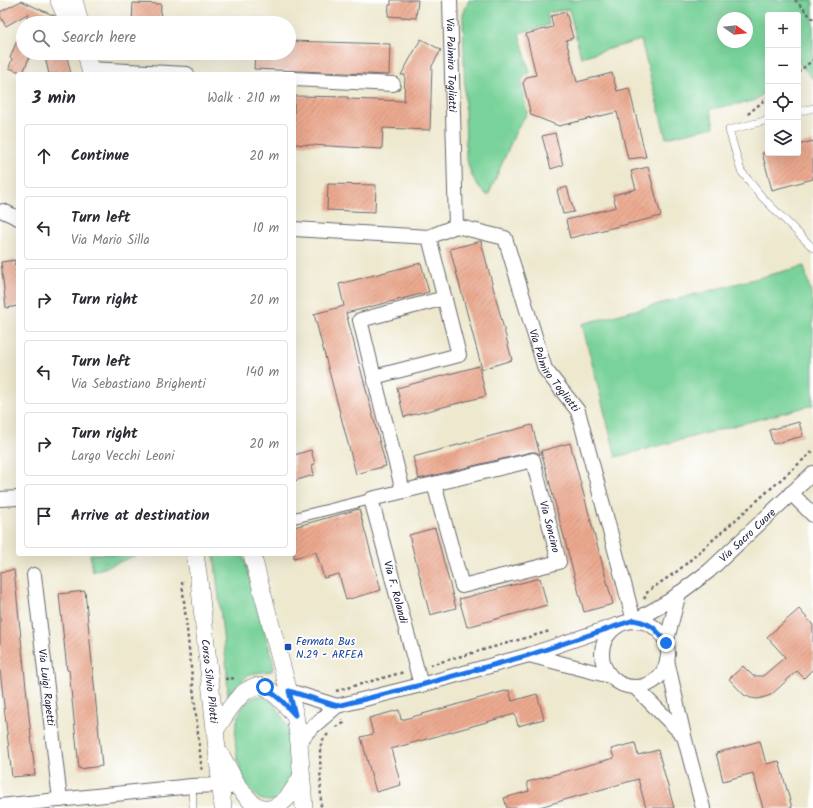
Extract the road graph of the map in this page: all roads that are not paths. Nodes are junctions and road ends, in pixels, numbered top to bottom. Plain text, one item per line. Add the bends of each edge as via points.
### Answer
1 (62, 0) edge
2 (450, 0) edge
3 (67, 16) edge
4 (75, 16) edge
5 (89, 65) edge
6 (166, 72) edge
7 (296, 79) edge
8 (393, 84) dead end
9 (813, 108) edge
10 (801, 111) edge
11 (765, 121) edge
12 (3, 211) dead end
13 (16, 217) edge
14 (456, 226) junction
15 (296, 229) edge
16 (429, 237) junction
17 (813, 248) edge
18 (445, 298) junction
19 (374, 378) junction
20 (813, 473) edge
21 (434, 484) junction
22 (403, 491) junction
23 (791, 493) junction
24 (16, 498) edge
25 (0, 499) edge
26 (371, 499) junction
27 (813, 515) edge
28 (296, 518) edge
29 (195, 556) edge
30 (253, 556) edge
31 (34, 575) dead end
32 (679, 593) junction
33 (633, 615) junction
34 (617, 625) junction
35 (666, 643) junction
36 (529, 655) junction
37 (667, 660) junction
38 (610, 676) junction
39 (421, 685) junction
40 (635, 687) junction
41 (289, 691) junction
42 (338, 706) junction
43 (295, 715) junction
44 (216, 729) junction
45 (684, 736) junction
46 (299, 743) junction
47 (218, 749) junction
48 (302, 776) junction
49 (214, 785) junction
50 (192, 786) junction
51 (241, 790) junction
52 (60, 800) junction
53 (0, 806) edge
54 (20, 806) edge
55 (193, 808) edge
56 (223, 808) edge
57 (262, 808) edge
58 (272, 808) edge
59 (304, 808) edge
60 (703, 808) edge

1 - 3 street
1 - 4 street
2 - 14 street, Via Palmiro Togliatti
5 - 6 street
7 - 8 street
9 - 10 lane
11 - 17 lane via 729,130 740,171
12 - 13 street
14 - 16 street
14 - 33 street, Via Palmiro Togliatti via 505,238 545,369 578,411
15 - 16 street
16 - 18 street
18 - 19 street via 459,355
18 - 19 street via 360,320
19 - 22 street
20 - 23 street, Via Sacro Cuore
21 - 21 street, Via Soncino via 462,586 559,562 533,460
21 - 22 street, Via Soncino
22 - 26 street, Via Soncino
23 - 27 street
23 - 32 street, Via Sacro Cuore via 709,571
24 - 25 street
26 - 28 street, Via Soncino
26 - 39 street, Via F. Rolandi
29 - 44 street, Corso Silvio Pilotti
30 - 41 street
31 - 52 street, Via Luigi Rapetti
32 - 33 street, Via Sacro Cuore via 670,600
32 - 35 street
33 - 34 street
33 - 35 street via 657,629
34 - 36 street
34 - 38 street via 604,640 602,659
35 - 37 street
36 - 38 street
36 - 39 street
37 - 40 street via 662,673 652,682
37 - 45 street
38 - 40 street via 618,683
39 - 42 street
40 - 45 street
41 - 42 street
41 - 43 street
42 - 46 street via 308,730
43 - 44 street via 275,694 265,687 256,686 240,695
43 - 46 street
44 - 47 street, Corso Silvio Pilotti
45 - 60 street
46 - 48 street
47 - 49 street, Corso Silvio Pilotti
47 - 51 street
48 - 58 street via 287,800
48 - 59 street
49 - 50 street
49 - 51 street
49 - 56 street, Corso Silvio Pilotti
50 - 52 street
50 - 55 lane
51 - 57 street via 253,804
52 - 54 street
53 - 54 street

